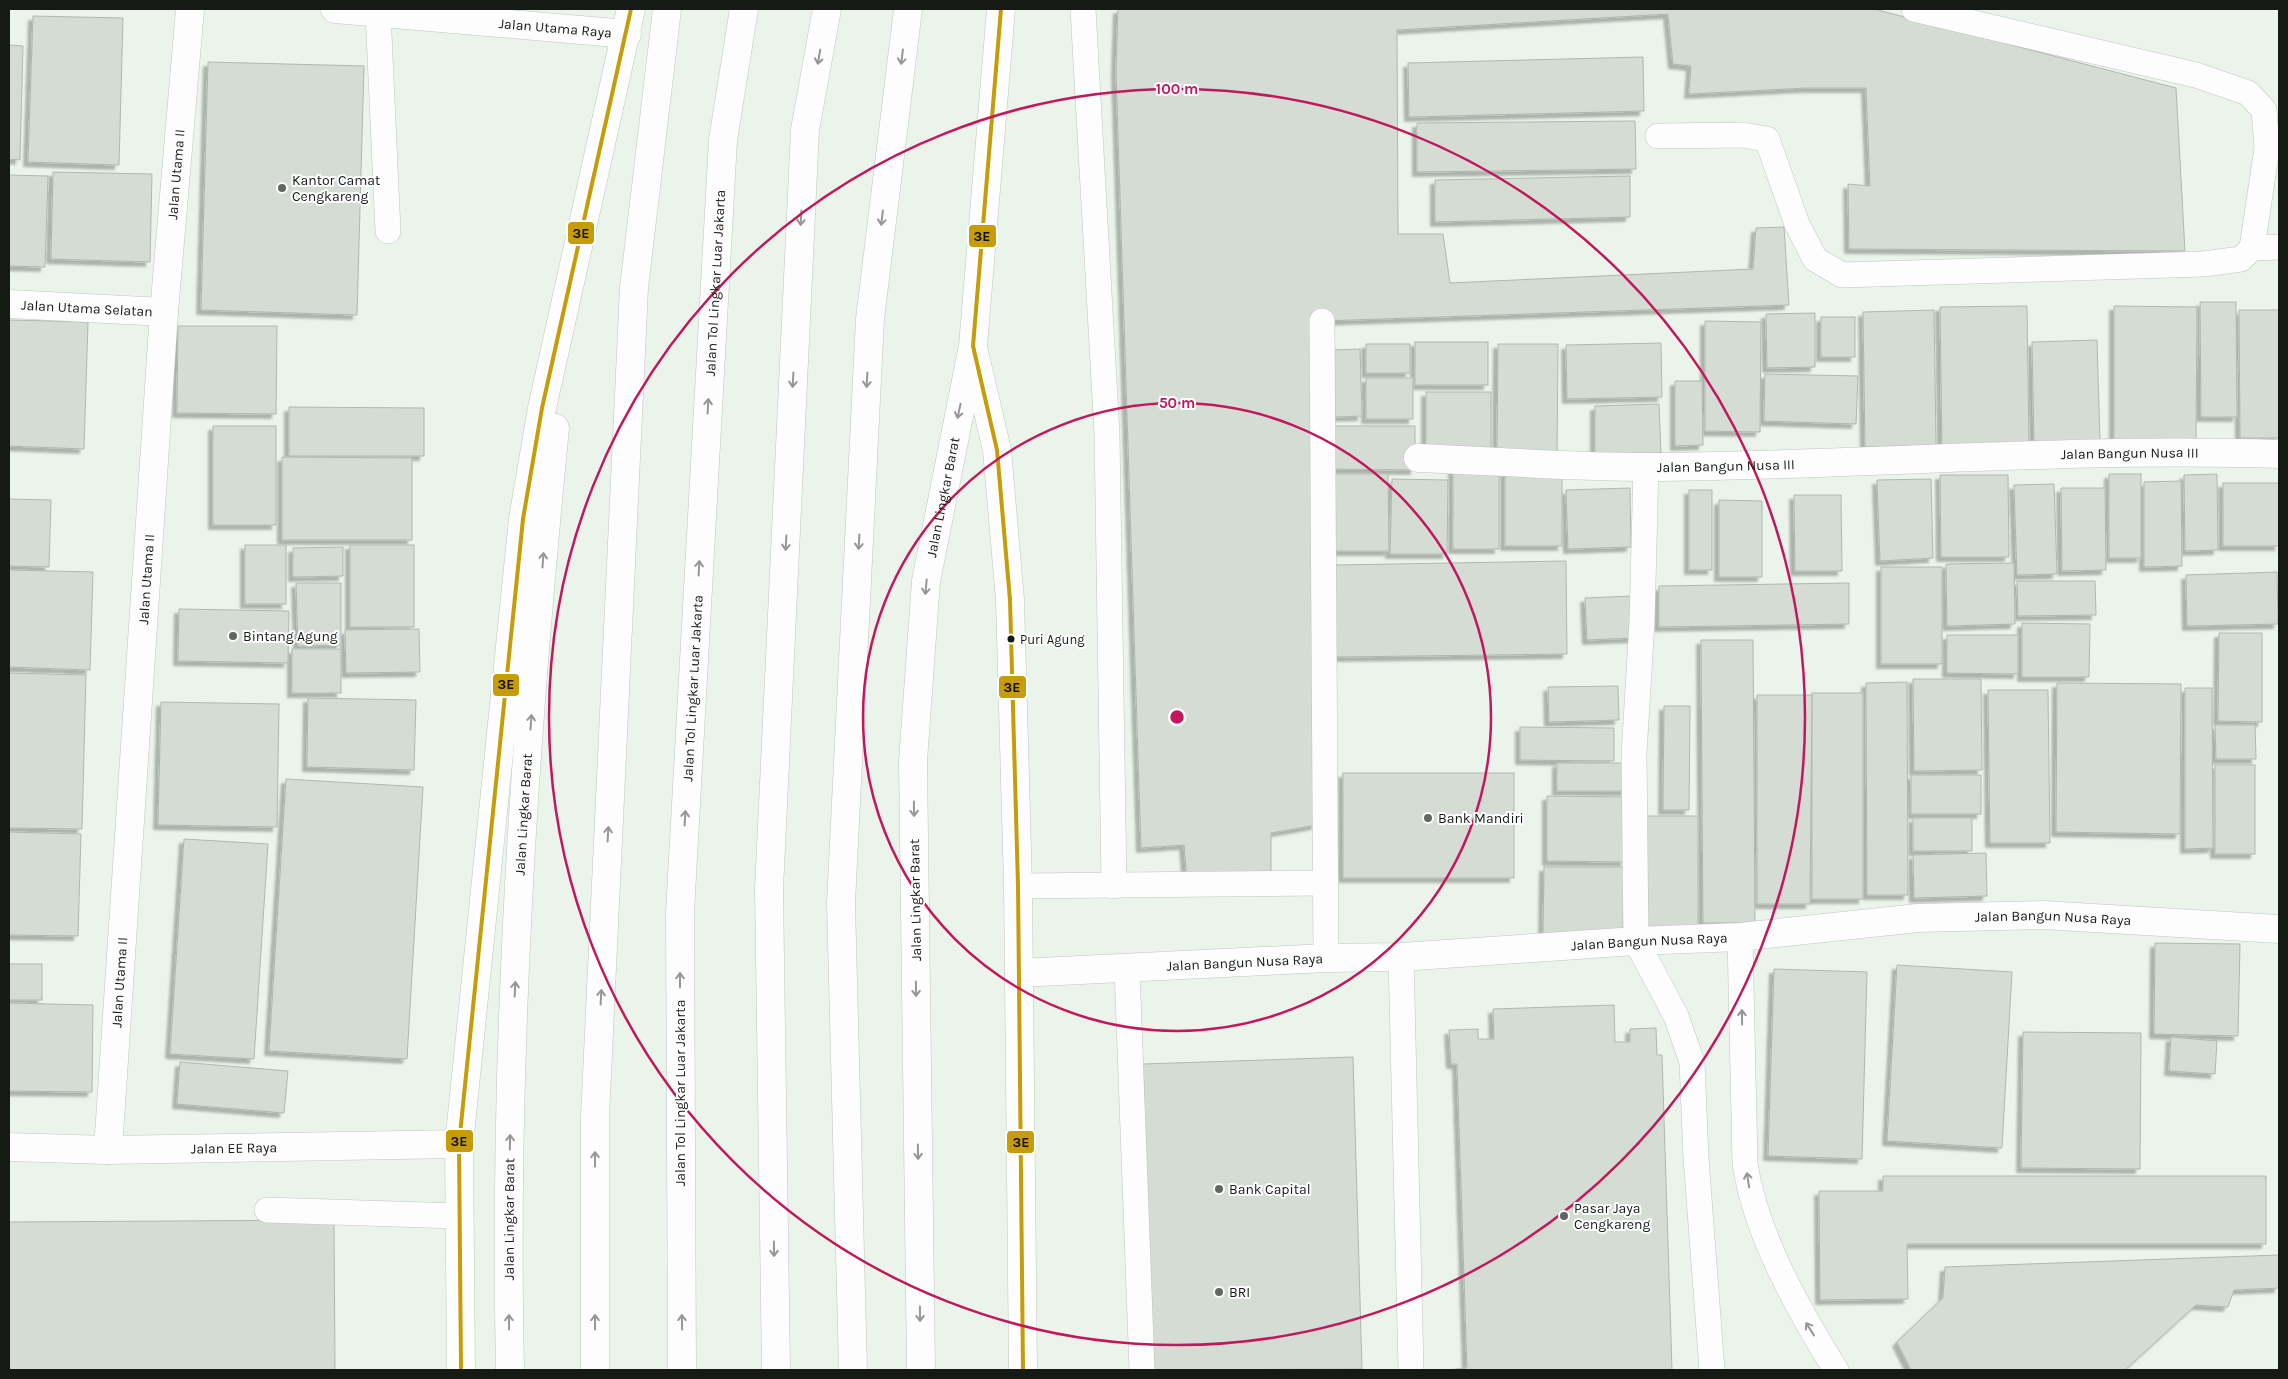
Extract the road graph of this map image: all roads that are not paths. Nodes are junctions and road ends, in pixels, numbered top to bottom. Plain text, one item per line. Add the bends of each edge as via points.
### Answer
1 (190, 9) edge
2 (335, 9) edge
3 (667, 9) edge
4 (744, 9) edge
5 (827, 9) edge
6 (908, 9) edge
7 (1001, 9) edge
8 (1083, 9) edge
9 (1914, 9) edge
10 (378, 12) junction
11 (629, 21) edge
12 (2272, 111) edge
13 (1658, 136) dead end
14 (388, 231) dead end
15 (2279, 247) edge
16 (2252, 248) junction
17 (574, 261) junction
18 (9, 304) edge
19 (164, 312) junction
20 (1322, 321) dead end
21 (973, 346) junction
22 (2279, 454) edge
23 (1418, 458) dead end
24 (1646, 467) junction
25 (1326, 883) junction
26 (1018, 886) junction
27 (1114, 886) junction
28 (2279, 929) edge
29 (1740, 937) junction
30 (1636, 941) junction
31 (1401, 957) junction
32 (1326, 958) junction
33 (1127, 968) junction
34 (1019, 973) junction
35 (459, 1144) junction
36 (9, 1147) edge
37 (108, 1150) junction
38 (267, 1210) dead end
39 (459, 1216) junction
40 (461, 1370) edge
41 (510, 1370) edge
42 (595, 1370) edge
43 (682, 1370) edge
44 (776, 1370) edge
45 (853, 1370) edge
46 (921, 1370) edge
47 (1023, 1370) edge
48 (1142, 1370) edge
49 (1411, 1370) edge
50 (1712, 1370) edge
51 (1836, 1370) edge

1 - 19 main road, Jalan Utama II
2 - 10 main road, Jalan Utama Raya
42 -> 3 main road via 595,1117 634,288
43 -> 4 main road, Jalan Tol Lingkar Luar Jakarta via 681,902 722,140
5 -> 44 main road via 805,130 769,888
6 -> 45 main road via 870,319 841,903
7 - 21 main road, Jalan Lingkar Barat
8 - 27 lane via 1107,434
9 - 12 lane via 2196,76 2248,93
10 - 11 main road, Jalan Utama Raya
10 - 14 lane
11 - 17 main road
12 - 16 lane
13 - 16 lane via 1742,135 1766,139 1797,224 1814,259 1842,275 2204,264 2241,259
15 - 16 lane
17 - 35 main road via 542,408 523,519
41 -> 17 main road, Jalan Lingkar Barat via 512,1037 520,867 547,517
18 - 19 main road, Jalan Utama Selatan
19 - 37 main road, Jalan Utama II
20 - 25 lane
21 - 26 main road, Jalan Lingkar Barat via 997,450 1010,600
21 -> 46 main road, Jalan Lingkar Barat via 926,581 913,761
22 - 24 main road, Jalan Bangun Nusa III via 2224,452
23 - 24 main road
24 - 30 lane, Jalan Bangun Nusa III via 1634,754
25 - 27 lane
25 - 32 lane
26 - 27 lane
26 - 34 main road, Jalan Lingkar Barat
28 - 29 main road, Jalan Bangun Nusa Raya via 2043,915 1918,918
29 - 30 main road, Jalan Bangun Nusa Raya
51 -> 29 lane via 1806,1321 1750,1194 1745,1164
30 - 31 main road, Jalan Bangun Nusa Raya
30 - 50 lane via 1676,1016 1692,1062
31 - 32 main road, Jalan Bangun Nusa Raya
31 - 49 lane
32 - 33 main road, Jalan Bangun Nusa Raya
33 - 34 main road, Jalan Bangun Nusa Raya
33 - 48 lane
34 - 47 main road, Jalan Lingkar Barat
35 - 37 main road, Jalan EE Raya
35 - 39 main road
36 - 37 main road, Jalan EE Raya
38 - 39 lane
39 - 40 main road

